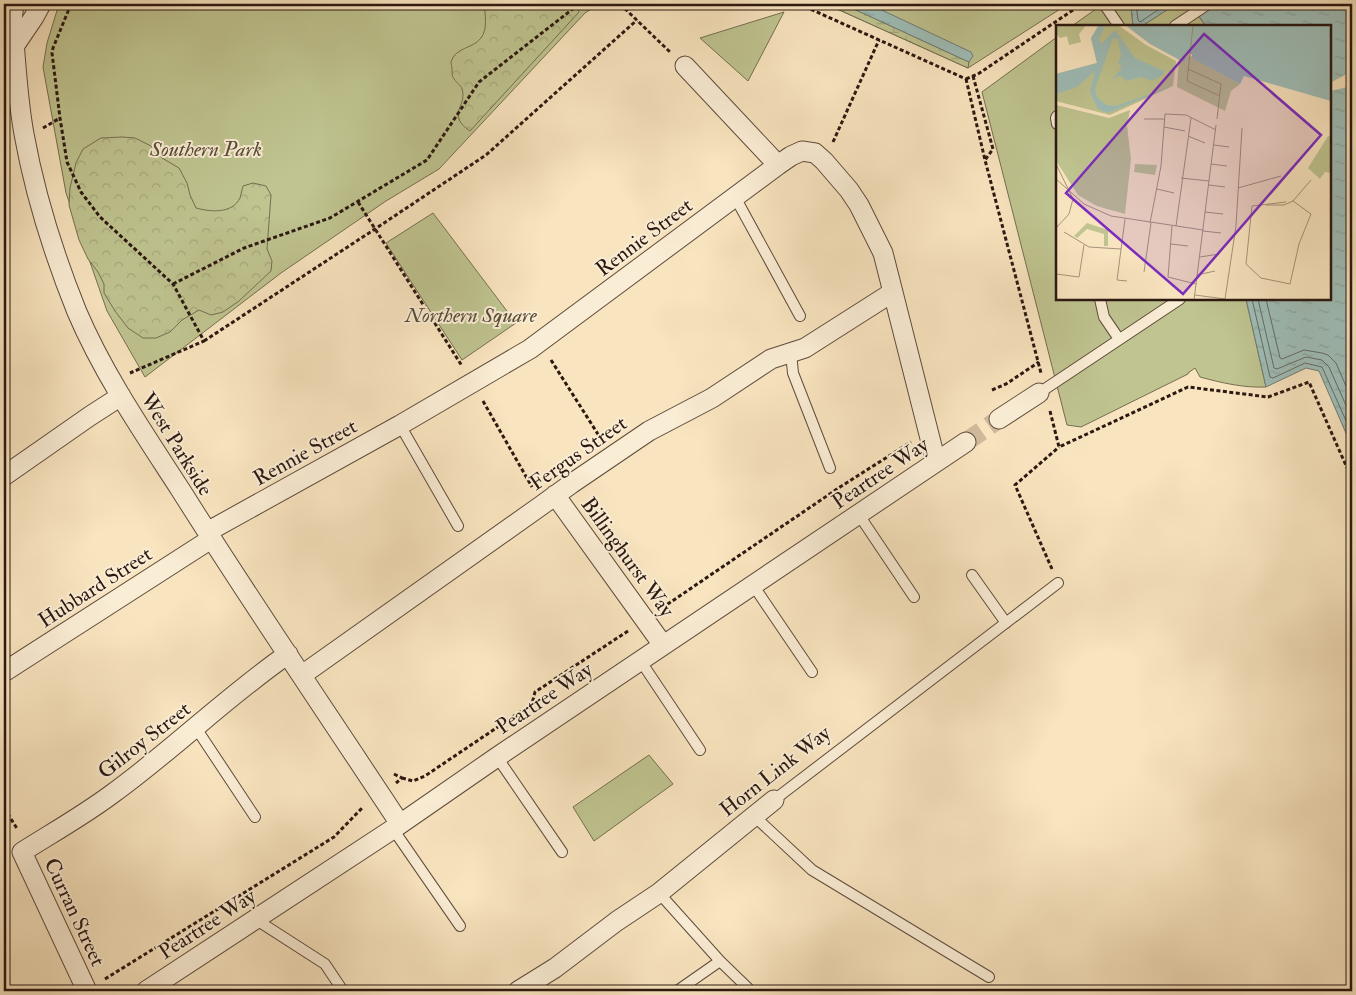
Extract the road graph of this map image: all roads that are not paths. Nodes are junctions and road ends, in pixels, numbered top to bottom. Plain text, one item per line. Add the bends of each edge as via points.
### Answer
1 (14, 4) edge
2 (41, 4) edge
3 (1104, 4) edge
4 (1208, 4) edge
5 (1118, 25) edge
6 (1176, 25) edge
7 (9, 51) edge
8 (685, 66) road end
9 (778, 165) junction
10 (735, 197) junction
11 (893, 292) junction
12 (1100, 300) edge
13 (1178, 300) edge
14 (800, 316) dead end
15 (1119, 339) junction
16 (791, 353) junction
17 (1041, 386) joint
18 (121, 396) junction
19 (999, 420) tunnel mouth
20 (400, 425) junction
21 (966, 442) tunnel mouth
22 (936, 462) junction
23 (830, 468) dead end
24 (4, 476) edge
25 (549, 500) junction
26 (859, 515) junction
27 (458, 526) dead end
28 (209, 536) junction
29 (972, 575) dead end
30 (1058, 583) road end
31 (753, 585) junction
32 (914, 597) dead end
33 (1006, 623) junction
34 (663, 644) junction
35 (288, 654) junction
36 (640, 660) junction
37 (4, 672) edge
38 (812, 672) dead end
39 (302, 675) junction
40 (196, 728) junction
41 (700, 750) dead end
42 (496, 757) junction
43 (774, 800) joint
44 (753, 816) junction
45 (255, 818) dead end
46 (397, 826) junction
47 (22, 852) joint
48 (562, 852) dead end
49 (659, 893) junction
50 (256, 919) junction
51 (460, 926) dead end
52 (720, 961) junction
53 (989, 977) dead end
54 (93, 987) edge
55 (155, 989) edge
56 (343, 991) edge
57 (518, 991) edge
58 (677, 991) edge
59 (751, 991) edge

1 - 7 street, West Parkside
2 - 7 street
3 - 5 lane
4 - 6 lane
7 - 18 street, West Parkside via 34,183 45,222 78,313
8 - 9 street
9 - 10 street, Rennie Street
9 - 11 street, Rennie Street via 802,151 814,153 824,161 859,205 883,252
10 - 14 lane
10 - 20 street, Rennie Street via 530,349
11 - 16 street, Fergus Street via 806,348
11 - 22 street, Rennie Street
12 - 15 lane via 1104,316
13 - 15 lane
15 - 17 lane
16 - 23 lane via 793,373
16 - 25 street, Fergus Street via 771,359 712,398 649,431
17 - 19 street
18 - 24 street
18 - 28 street, West Parkside
20 - 27 lane
20 - 28 street, Rennie Street
21 - 22 street, Peartree Way
22 - 26 street, Peartree Way
25 - 34 street, Billinghurst Way
25 - 39 street, Fergus Street
26 - 31 street, Peartree Way
26 - 32 lane
28 - 35 street, West Parkside
28 - 37 street, Hubbard Street
29 - 33 lane
30 - 33 lane, Horn Link Way
31 - 34 street, Peartree Way
31 - 38 lane
33 - 43 lane, Horn Link Way
34 - 36 street, Peartree Way
35 - 39 street, West Parkside
35 - 40 street, Gilroy Street
36 - 41 lane
36 - 42 street, Peartree Way
39 - 46 street, West Parkside
40 - 45 lane
40 - 47 street, Gilroy Street via 111,795
42 - 46 street, Peartree Way
42 - 48 lane
43 - 44 street, Horn Link Way
44 - 49 street, Horn Link Way
44 - 53 lane via 812,870
46 - 50 street, Peartree Way
46 - 51 lane
47 - 54 street, Curran Street
49 - 52 lane
49 - 57 street, Horn Link Way
50 - 55 street, Peartree Way
50 - 56 lane via 325,964
52 - 58 lane
52 - 59 lane

